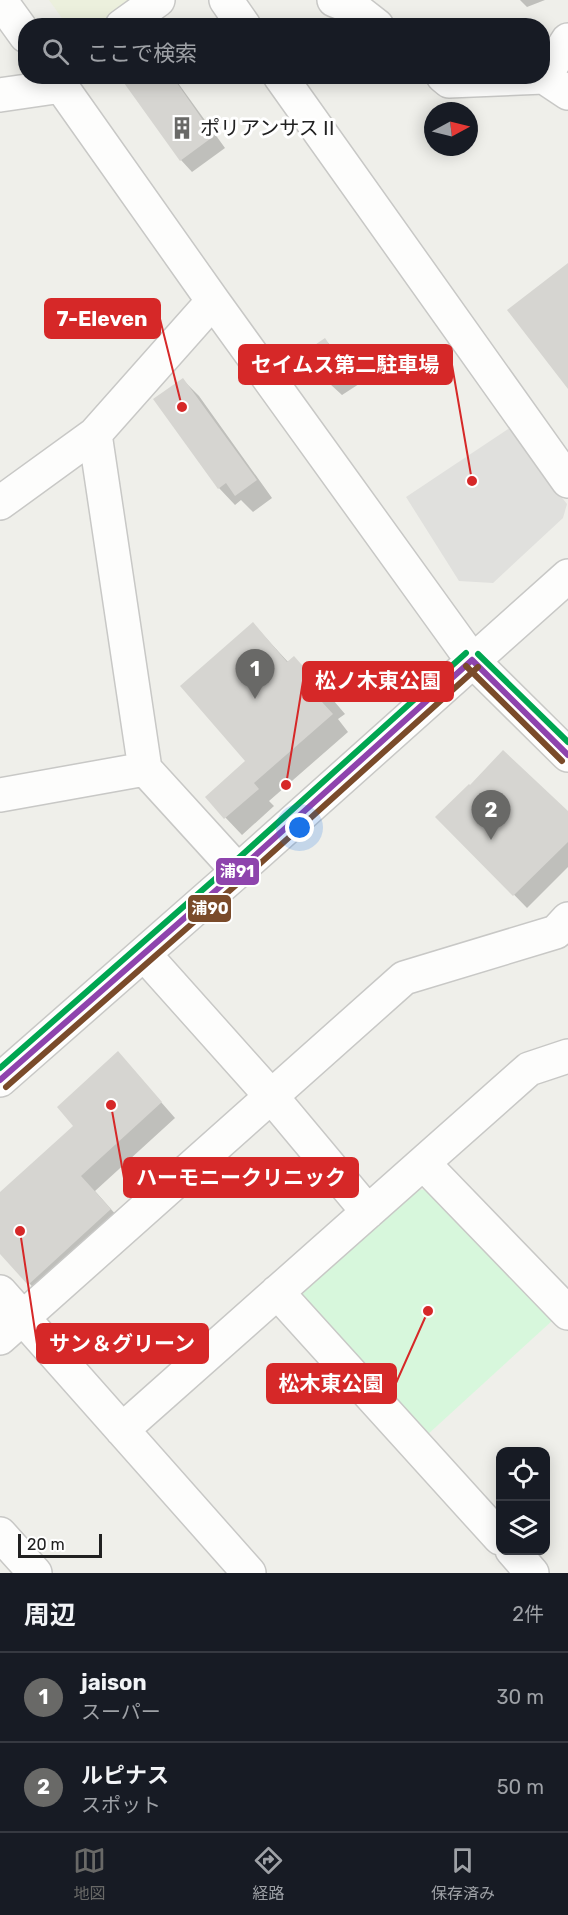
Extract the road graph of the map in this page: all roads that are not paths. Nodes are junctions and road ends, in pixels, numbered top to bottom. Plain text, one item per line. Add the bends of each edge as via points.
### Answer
1 (0, 0) edge
2 (158, 0) edge
3 (226, 0) edge
4 (334, 0) edge
5 (133, 18) edge
6 (238, 18) edge
7 (367, 18) edge
8 (18, 25) edge
9 (568, 40) edge
10 (46, 84) edge
11 (60, 84) edge
12 (286, 84) edge
13 (529, 84) edge
14 (556, 85) edge
15 (0, 95) edge
16 (213, 302) junction
17 (95, 434) junction
18 (568, 481) edge
19 (0, 503) edge
20 (568, 576) edge
21 (472, 660) junction
22 (568, 755) edge
23 (145, 769) junction
24 (0, 795) edge
25 (238, 871) junction
26 (568, 919) edge
27 (144, 954) junction
28 (568, 1056) edge
29 (0, 1080) edge
30 (271, 1096) junction
31 (423, 1163) junction
32 (368, 1212) junction
33 (0, 1292) edge
34 (277, 1292) junction
35 (568, 1312) edge
36 (11, 1328) edge
37 (122, 1430) junction
38 (496, 1533) edge
39 (0, 1534) edge
40 (516, 1555) edge
41 (35, 1573) edge
42 (249, 1573) edge
43 (532, 1573) edge

1 - 8 street
2 - 5 street
3 - 6 street
4 - 7 street
9 - 14 street
10 - 15 street
11 - 16 street
12 - 18 street
13 - 14 street
16 - 17 street
16 - 21 street
17 - 19 street
17 - 23 street
20 - 21 street
21 - 22 street
21 - 25 street
23 - 24 street
23 - 25 street
25 - 27 street
26 - 30 street via 556,932 404,978
27 - 29 street
27 - 30 street
28 - 31 street via 529,1069
30 - 32 street
30 - 36 street
31 - 32 street
31 - 35 street
32 - 34 street
33 - 36 street
34 - 37 street
34 - 38 street
36 - 37 street
37 - 42 street
39 - 41 street
40 - 43 street

